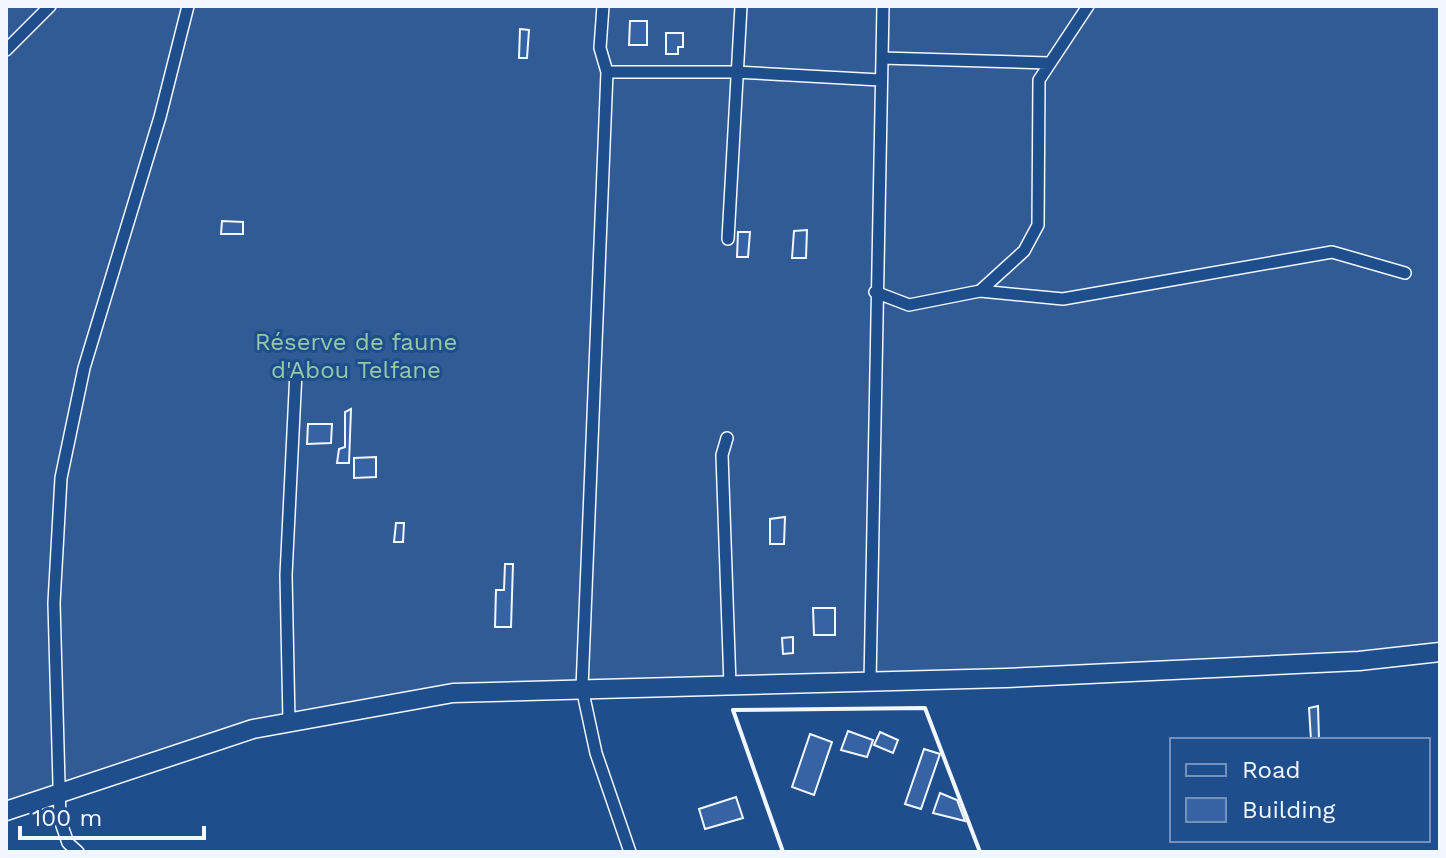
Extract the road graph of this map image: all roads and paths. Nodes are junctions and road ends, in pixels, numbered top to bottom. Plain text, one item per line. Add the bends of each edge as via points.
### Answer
1 (50, 6) edge
2 (188, 6) edge
3 (603, 6) edge
4 (741, 6) edge
5 (883, 6) edge
6 (1088, 6) edge
7 (6, 50) edge
8 (882, 58) junction
9 (1048, 63) junction
10 (607, 72) junction
11 (735, 72) junction
12 (880, 80) junction
13 (728, 239) dead end
14 (1405, 273) dead end
15 (980, 291) junction
16 (875, 292) junction
17 (296, 372) dead end
18 (727, 438) dead end
19 (1440, 652) edge
20 (870, 683) junction
21 (730, 685) junction
22 (582, 688) junction
23 (289, 722) junction
24 (61, 792) junction
25 (6, 811) edge
26 (78, 852) edge
27 (630, 852) edge

1 - 7 street
2 - 24 street via 84,368 61,478 54,603
3 - 10 street via 600,48
4 - 11 street
5 - 8 street
6 - 9 street
8 - 9 street
8 - 12 street
9 - 15 street via 1039,80 1038,225 1024,251
10 - 11 street
10 - 22 street
11 - 12 street
11 - 13 street
12 - 16 street
14 - 15 street via 1332,252 1063,299
15 - 16 street via 909,305
16 - 20 street
17 - 23 street via 286,575
18 - 21 street via 722,455
19 - 20 main road via 1359,661
20 - 21 main road
21 - 22 main road
22 - 23 main road via 453,693
22 - 27 street via 596,753
23 - 24 main road
24 - 25 main road
24 - 26 street via 60,820 68,843

